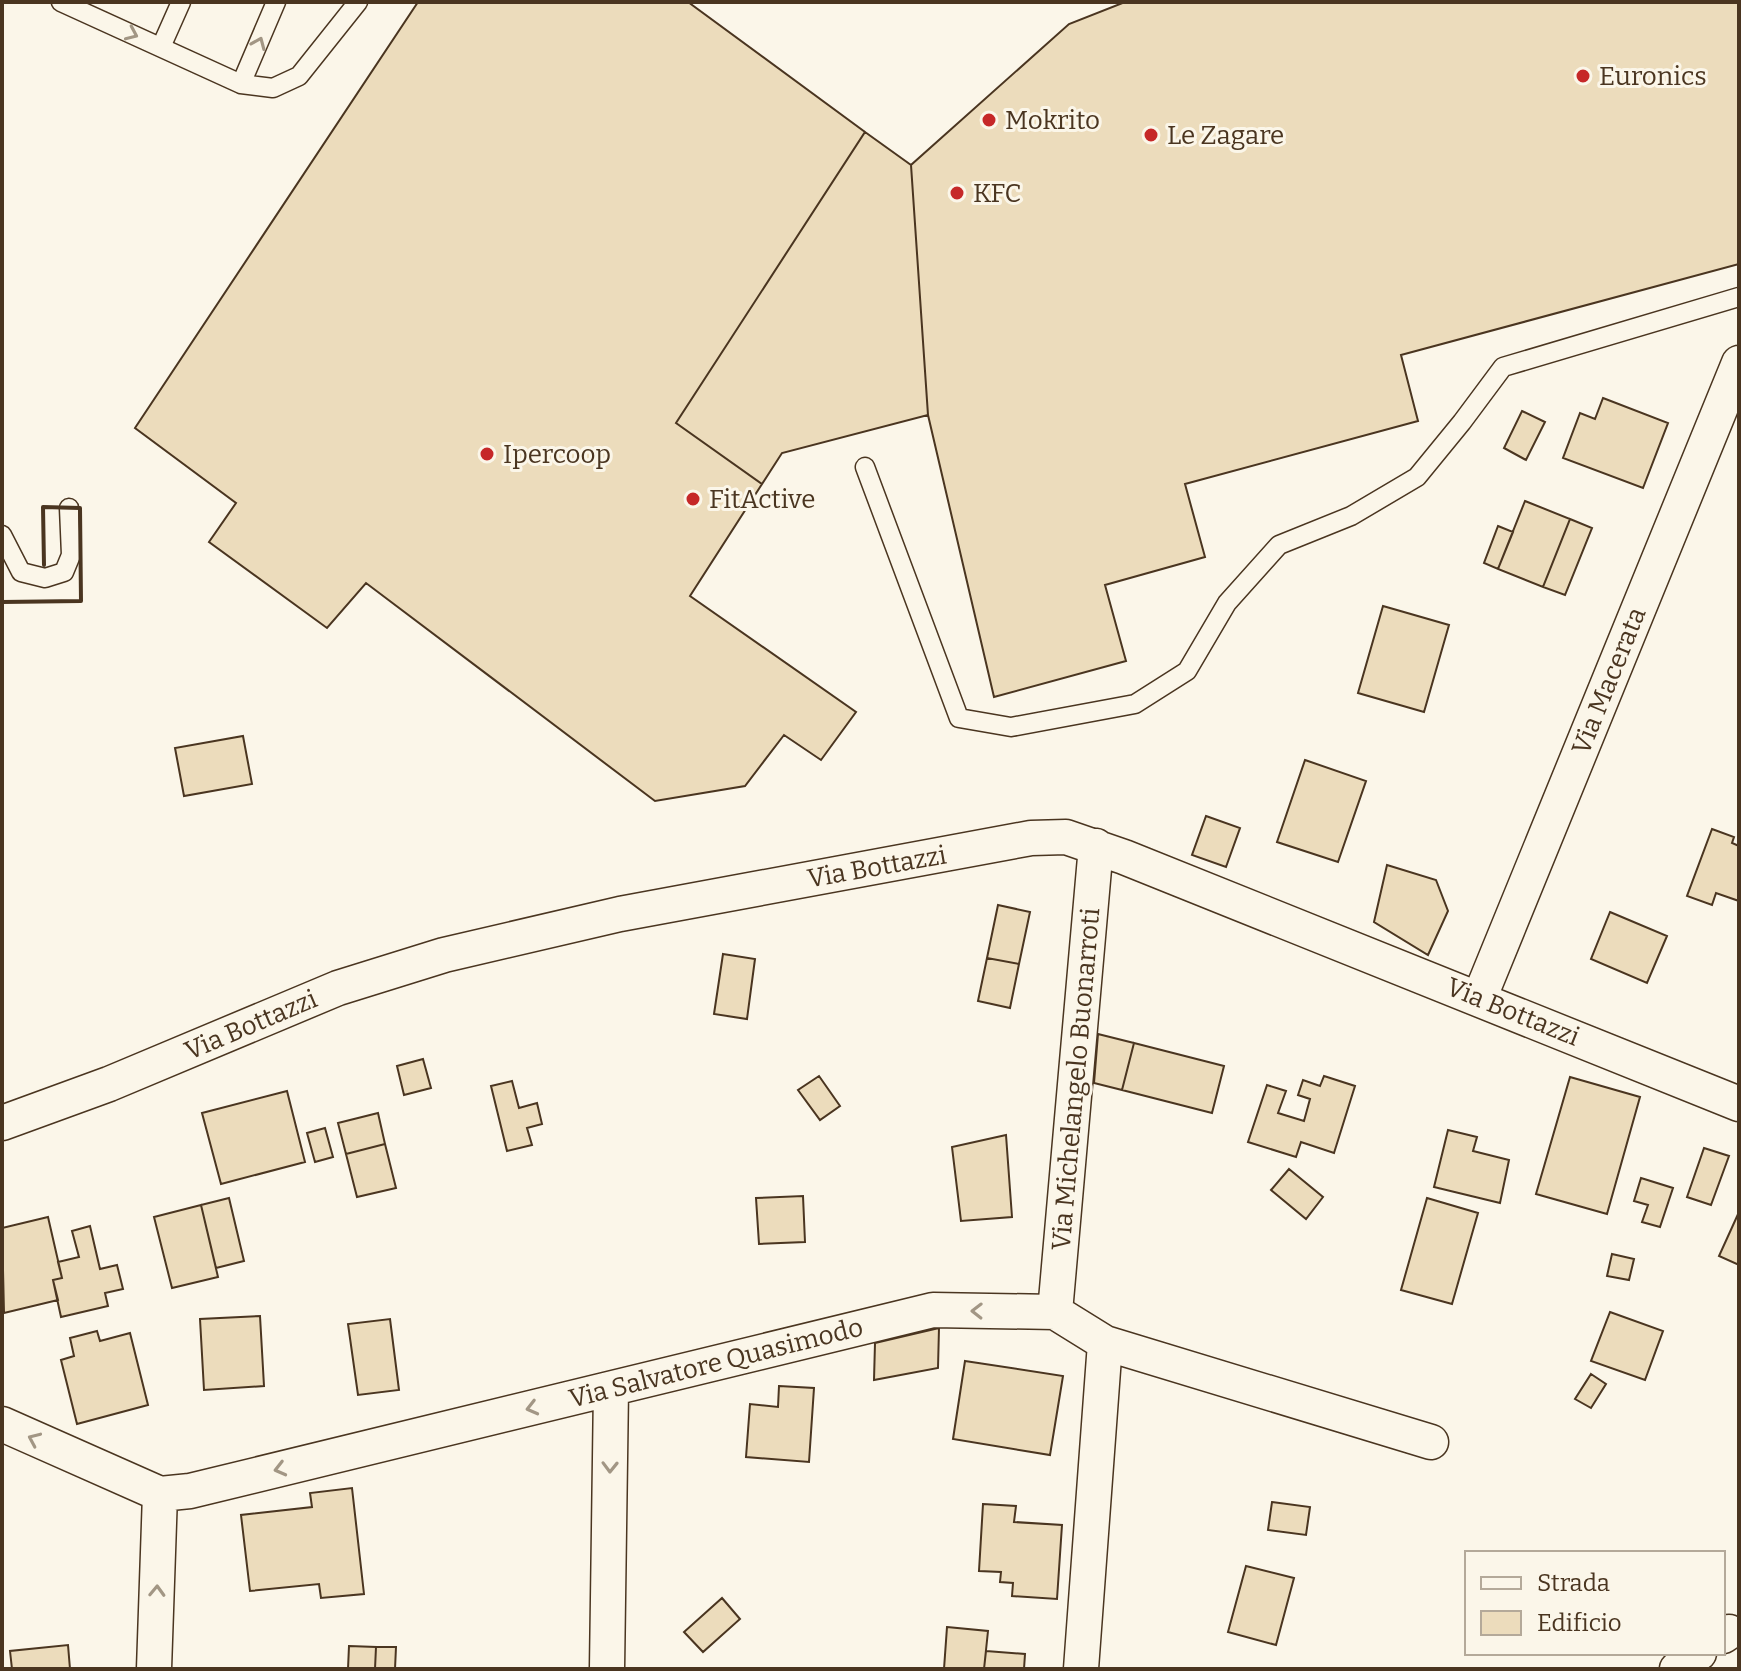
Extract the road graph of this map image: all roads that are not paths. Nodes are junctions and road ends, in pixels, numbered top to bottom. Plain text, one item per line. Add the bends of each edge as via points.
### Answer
1 (61, 2) edge
2 (181, 2) edge
3 (276, 2) edge
4 (358, 2) edge
5 (84, 7) edge
6 (161, 47) junction
7 (241, 84) junction
8 (1739, 297) edge
9 (1739, 363) edge
10 (865, 467) dead end
11 (69, 508) dead end
12 (2, 535) edge
13 (1096, 846) junction
14 (1479, 999) junction
15 (1739, 1104) edge
16 (2, 1123) edge
17 (1055, 1312) junction
18 (1105, 1343) junction
19 (611, 1389) junction
20 (2, 1424) edge
21 (1431, 1442) dead end
22 (160, 1494) junction
23 (1696, 1655) edge
24 (154, 1669) edge
25 (607, 1669) edge
26 (1081, 1669) edge
27 (1677, 1669) edge

1 - 5 lane
2 - 6 lane
7 -> 3 lane
4 - 7 lane via 299,76 273,88
5 -> 6 lane
6 - 7 lane
8 - 10 lane via 1503,367 1417,477 1351,516 1279,545 1227,603 1187,671 1135,704 1011,727 959,718
9 - 14 street, Via Macerata
11 - 12 lane via 71,555 64,572 45,578 21,572
13 - 14 street, Via Bottazzi
13 - 16 street, Via Bottazzi via 1066,837 1031,838 620,914 444,955 338,988
13 - 17 street, Via Michelangelo Buonarroti
14 - 15 street, Via Bottazzi
17 - 18 street
17 -> 19 street, Via Salvatore Quasimodo via 933,1310
18 - 21 street
18 - 26 street
19 -> 22 street, Via Salvatore Quasimodo
19 -> 25 street
22 -> 20 street
24 -> 22 street
23 - 27 street

